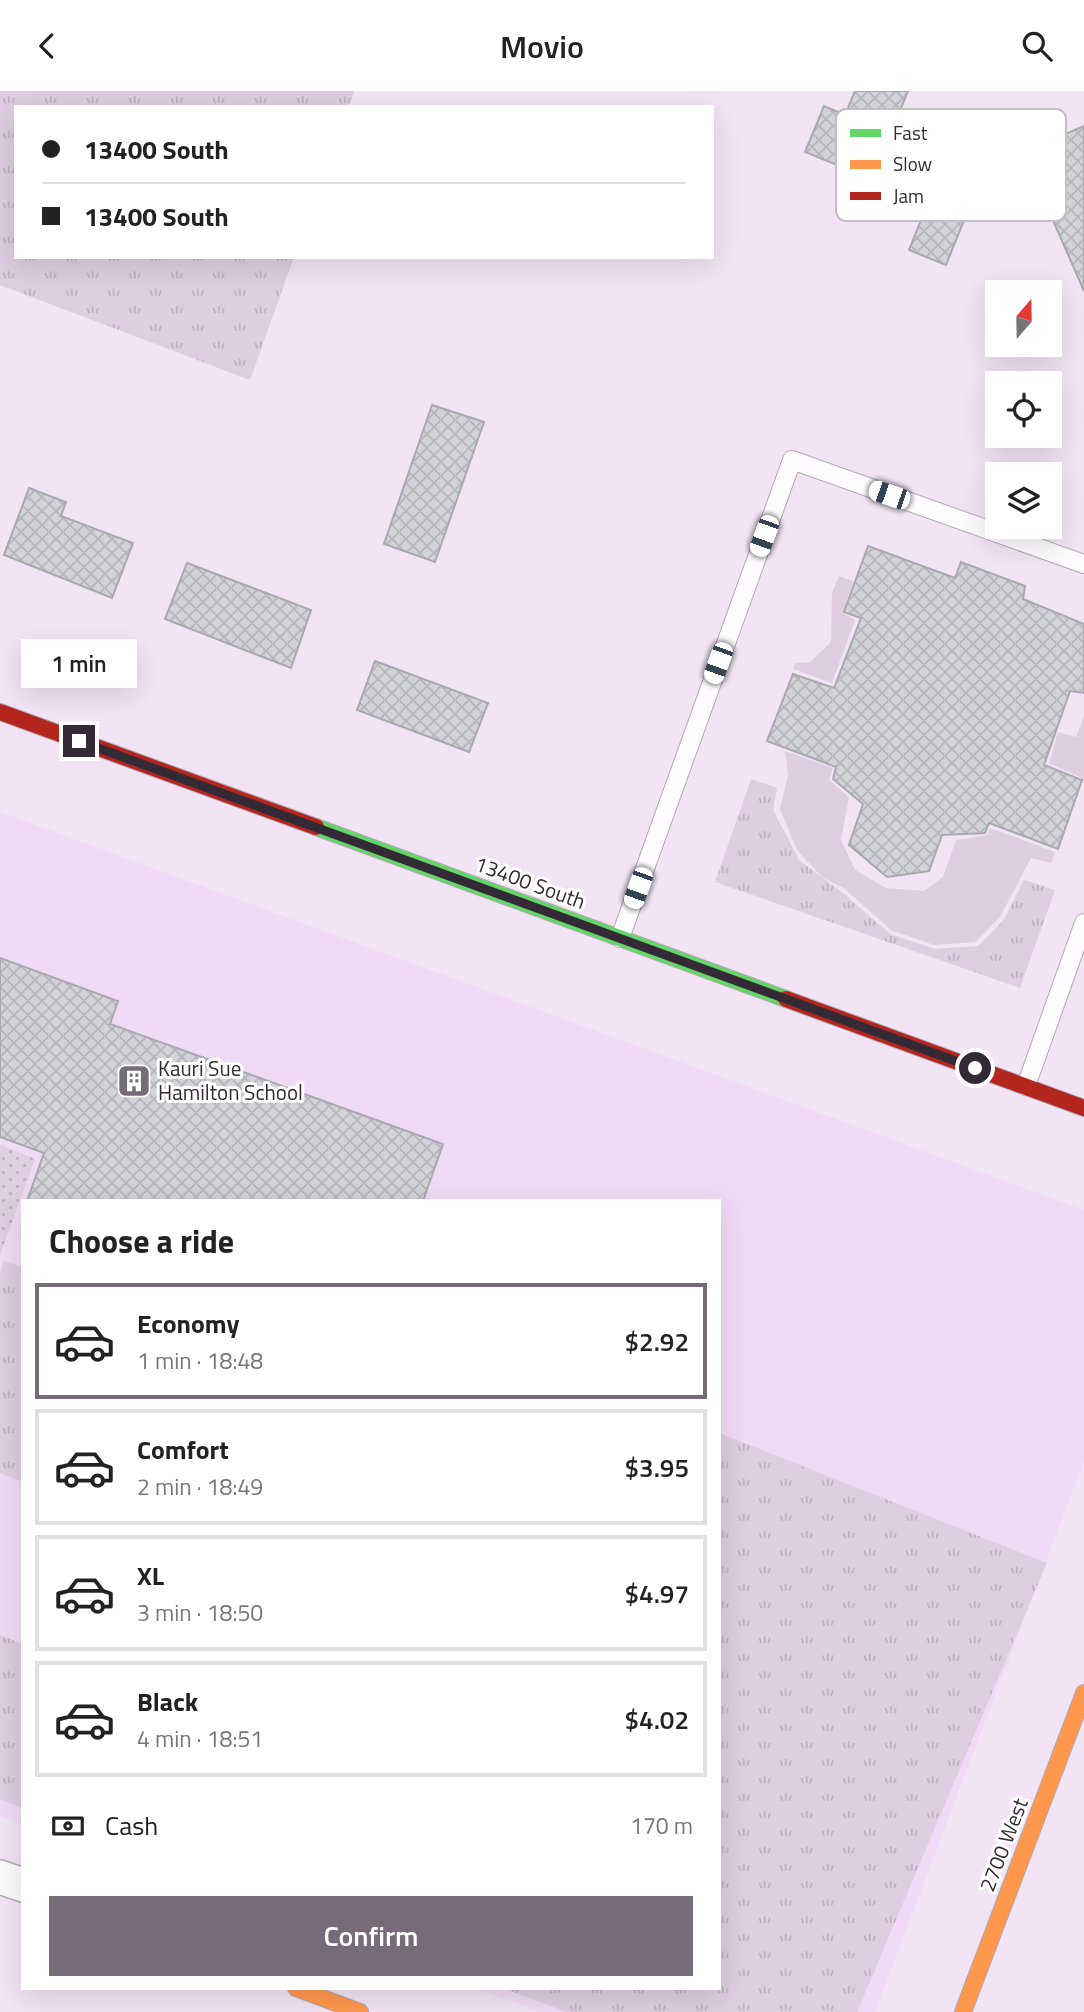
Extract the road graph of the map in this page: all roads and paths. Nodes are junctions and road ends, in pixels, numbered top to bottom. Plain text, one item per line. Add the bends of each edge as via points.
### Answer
1 (1084, 564) edge
2 (0, 712) edge
3 (1084, 923) edge
4 (620, 938) junction
5 (1026, 1086) junction
6 (1084, 1108) edge
7 (1084, 1693) edge
8 (0, 1877) edge
9 (21, 1884) edge
10 (301, 1990) edge
11 (360, 2012) edge
12 (963, 2012) edge

1 - 4 lane via 792,460
2 - 4 main road, 13400 South
3 - 5 lane
4 - 5 main road, 13400 South
5 - 6 main road, 13400 South
7 - 12 main road, 2700 West
8 - 9 street
10 - 11 main road

